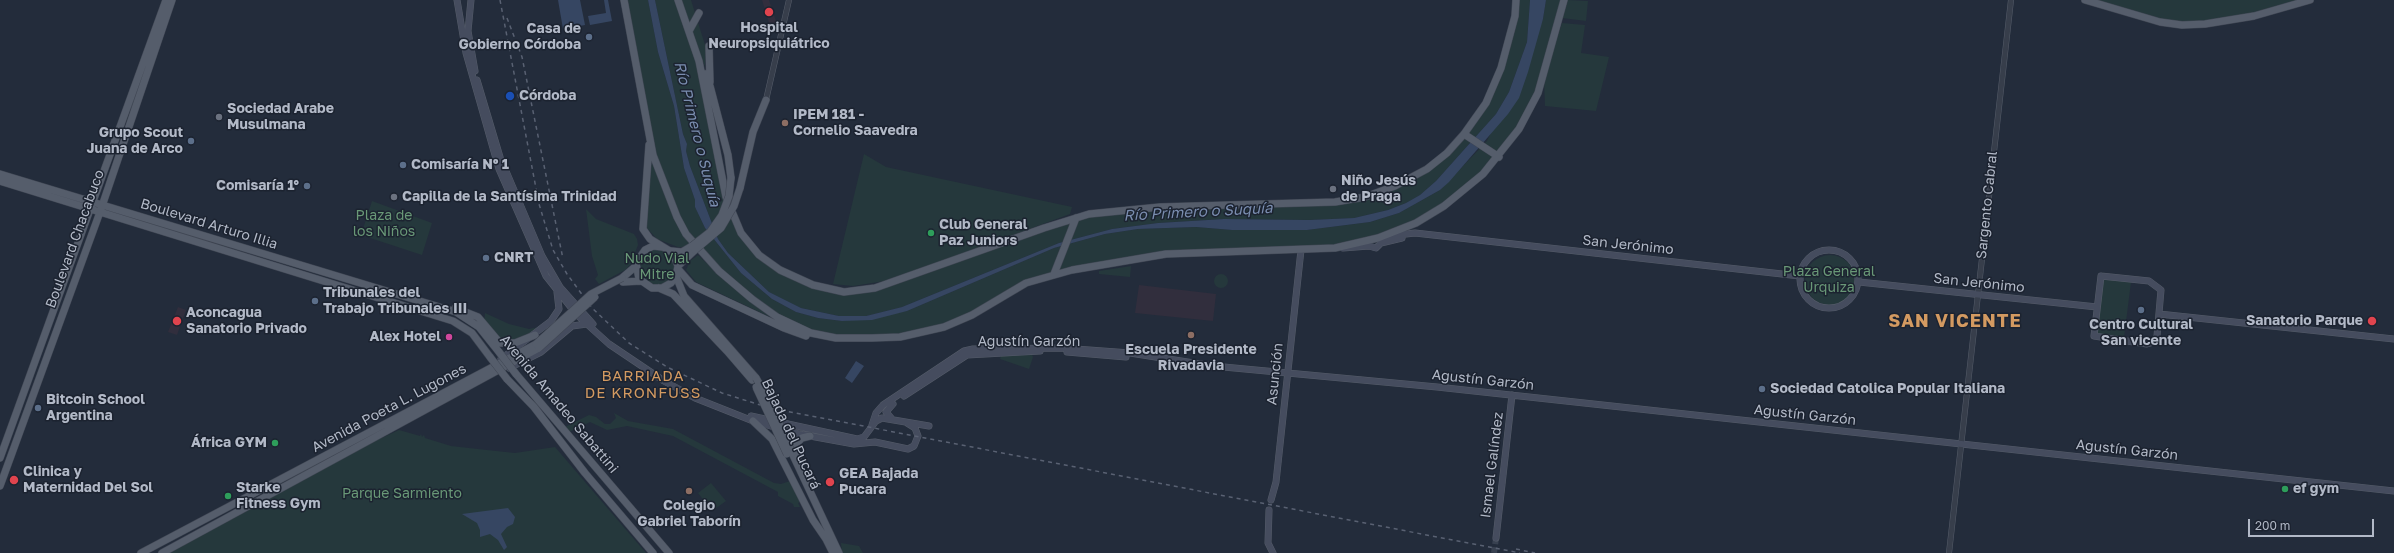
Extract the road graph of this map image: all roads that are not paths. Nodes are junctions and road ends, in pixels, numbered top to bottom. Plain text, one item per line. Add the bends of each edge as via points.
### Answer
1 (166, 0) edge
2 (172, 0) edge
3 (457, 0) edge
4 (472, 0) edge
5 (624, 0) edge
6 (678, 0) edge
7 (789, 0) edge
8 (1516, 0) edge
9 (1564, 0) edge
10 (2011, 0) edge
11 (2086, 0) edge
12 (2310, 0) edge
13 (699, 13) dead end
14 (689, 31) junction
15 (709, 46) dead end
16 (699, 61) junction
17 (710, 86) junction
18 (766, 100) joint
19 (1467, 136) junction
20 (649, 138) junction
21 (1497, 156) junction
22 (0, 174) edge
23 (0, 181) edge
24 (92, 206) junction
25 (101, 208) junction
26 (1075, 220) junction
27 (1378, 238) junction
28 (1454, 238) junction
29 (662, 247) junction
30 (694, 248) junction
31 (1336, 248) junction
32 (1301, 250) junction
33 (670, 251) junction
34 (636, 266) junction
35 (678, 270) junction
36 (1055, 272) junction
37 (1800, 276) junction
38 (622, 280) junction
39 (641, 281) junction
40 (1859, 282) junction
41 (659, 288) junction
42 (557, 292) junction
43 (1978, 295) junction
44 (411, 298) junction
45 (571, 304) junction
46 (408, 306) joint
47 (2097, 307) junction
48 (558, 311) junction
49 (2159, 314) junction
50 (587, 324) junction
51 (535, 335) junction
52 (836, 338) junction
53 (2394, 339) edge
54 (1213, 366) junction
55 (1287, 372) junction
56 (485, 375) junction
57 (754, 379) junction
58 (1512, 395) junction
59 (893, 420) junction
60 (753, 421) junction
61 (908, 423) junction
62 (773, 425) junction
63 (871, 426) junction
64 (928, 426) dead end
65 (769, 434) junction
66 (810, 436) junction
67 (874, 442) junction
68 (1961, 443) junction
69 (790, 453) junction
70 (0, 458) edge
71 (0, 486) edge
72 (2394, 491) edge
73 (1271, 500) dead end
74 (1269, 510) dead end
75 (828, 529) junction
76 (1496, 538) tunnel mouth
77 (826, 539) junction
78 (140, 553) edge
79 (162, 553) edge
80 (653, 553) edge
81 (669, 553) edge
82 (833, 553) edge
83 (839, 553) edge
84 (1273, 553) edge
85 (1949, 553) edge

1 - 24 main road, Boulevard Chacabuco
2 - 25 main road, Boulevard Chacabuco
3 - 42 main road via 466,54 495,159 537,258
4 - 45 main road via 468,23 471,55 500,157 542,256
5 - 20 main road
6 - 14 main road
7 - 18 street
8 - 19 main road via 1515,16 1493,89
9 - 21 main road via 1536,99 1523,122
10 - 43 street, Sargento Cabral
11 - 12 main road via 2160,22 2182,25 2254,16
13 - 14 main road
14 - 16 main road
15 - 17 main road
16 - 17 main road
16 - 26 main road via 726,197 737,226 766,262 805,283 836,291 868,290
17 - 30 main road, bridge via 729,159 731,178 726,204 718,222
18 - 30 main road, bridge via 753,132 734,206 721,228
19 - 21 main road
19 - 26 main road via 1427,169 1365,198 1322,204 1138,208
20 - 29 main road via 642,225 646,234
20 - 52 main road via 677,217 686,234 703,255 769,312 805,331
21 - 27 main road via 1483,174 1444,206 1416,223
22 - 24 main road, Boulevard Arturo Illia
23 - 24 main road, Boulevard Arturo Illia
24 - 25 main road, Boulevard Arturo Illia
24 - 70 main road, Boulevard Chacabuco
25 - 44 main road, Boulevard Arturo Illia
25 - 46 main road, Boulevard Arturo Illia via 254,261
25 - 71 main road, Boulevard Chacabuco
26 - 36 main road
27 - 28 main road, San Jerónimo via 1410,233
27 - 31 main road
28 - 31 main road, San Jerónimo via 1401,238 1381,243 1376,248
28 - 37 main road, San Jerónimo
29 - 33 main road
29 - 34 main road via 653,246 643,251
30 - 33 main road via 682,252
30 - 35 main road
31 - 32 main road
32 - 36 main road via 1149,256
32 - 55 main road, Asunción
33 - 35 main road via 676,258
34 - 38 main road, Avenida Poeta L. Lugones
34 - 39 main road
35 - 41 main road via 671,283
35 - 52 main road via 692,285 784,328 808,336
35 - 57 main road, Bajada del Pucará via 684,296
36 - 52 main road via 1026,283 972,315 944,327 900,337
37 - 40 main road via 1802,268 1811,257 1832,250 1841,252 1852,261
37 - 40 main road via 1800,285 1806,297 1817,306 1826,308 1835,308 1847,302 1856,291
38 - 39 main road, Avenida Poeta L. Lugones
38 - 56 main road, Avenida Poeta L. Lugones, bridge via 593,298 537,346
39 - 41 main road via 649,287
40 - 43 main road, San Jerónimo
41 - 57 main road, Bajada del Pucará via 673,294
42 - 45 main road
42 - 48 main road
43 - 47 main road, San Jerónimo
43 - 68 street, Sargento Cabral
44 - 51 main road via 432,301 471,313 484,322 500,343 515,344
44 - 81 main road, Avenida Amadeo Sabattini, bridge via 464,316 479,327
45 - 48 main road
45 - 50 main road
45 - 62 main road via 621,348 676,384 732,410
46 - 80 main road, Avenida Amadeo Sabattini, bridge via 462,325 472,333 507,379 534,407 585,473
47 - 49 main road via 2101,276 2149,281 2162,292
47 - 49 main road via 2093,334 2095,337 2151,344 2156,340
48 - 51 main road
49 - 53 main road
50 - 56 main road via 572,326 542,352
50 - 60 main road via 609,344 664,381 695,398
51 - 56 main road
54 - 55 main road, Agustín Garzón
54 - 59 main road, Agustín Garzón via 1063,352 974,354 964,356 888,407 887,415
54 - 63 main road, Agustín Garzón via 1090,349 973,349 961,353 883,405 876,413
55 - 58 main road, Agustín Garzón
55 - 73 main road, Asunción via 1276,482
56 - 78 main road, Avenida Poeta L. Lugones
56 - 79 main road, Avenida Poeta L. Lugones
57 - 69 main road, Bajada del Pucará, bridge
58 - 68 main road, Agustín Garzón
58 - 76 main road, Ismael Galíndez
59 - 61 main road
59 - 63 main road via 878,419
60 - 62 main road
60 - 65 main road
61 - 64 main road
61 - 67 main road via 915,428 918,436 914,446 908,449
62 - 63 main road via 856,439 864,437
62 - 65 main road
62 - 66 main road
63 - 67 main road
65 - 77 main road via 813,520
66 - 67 main road via 854,444
66 - 75 main road via 799,440 796,449
68 - 72 main road, Agustín Garzón
68 - 85 street, Sargento Cabral
69 - 75 main road, Bajada del Pucará
69 - 77 main road, Bajada del Pucará
74 - 84 main road via 1268,543
75 - 83 main road, Bajada del Pucará
77 - 82 main road, Bajada del Pucará

